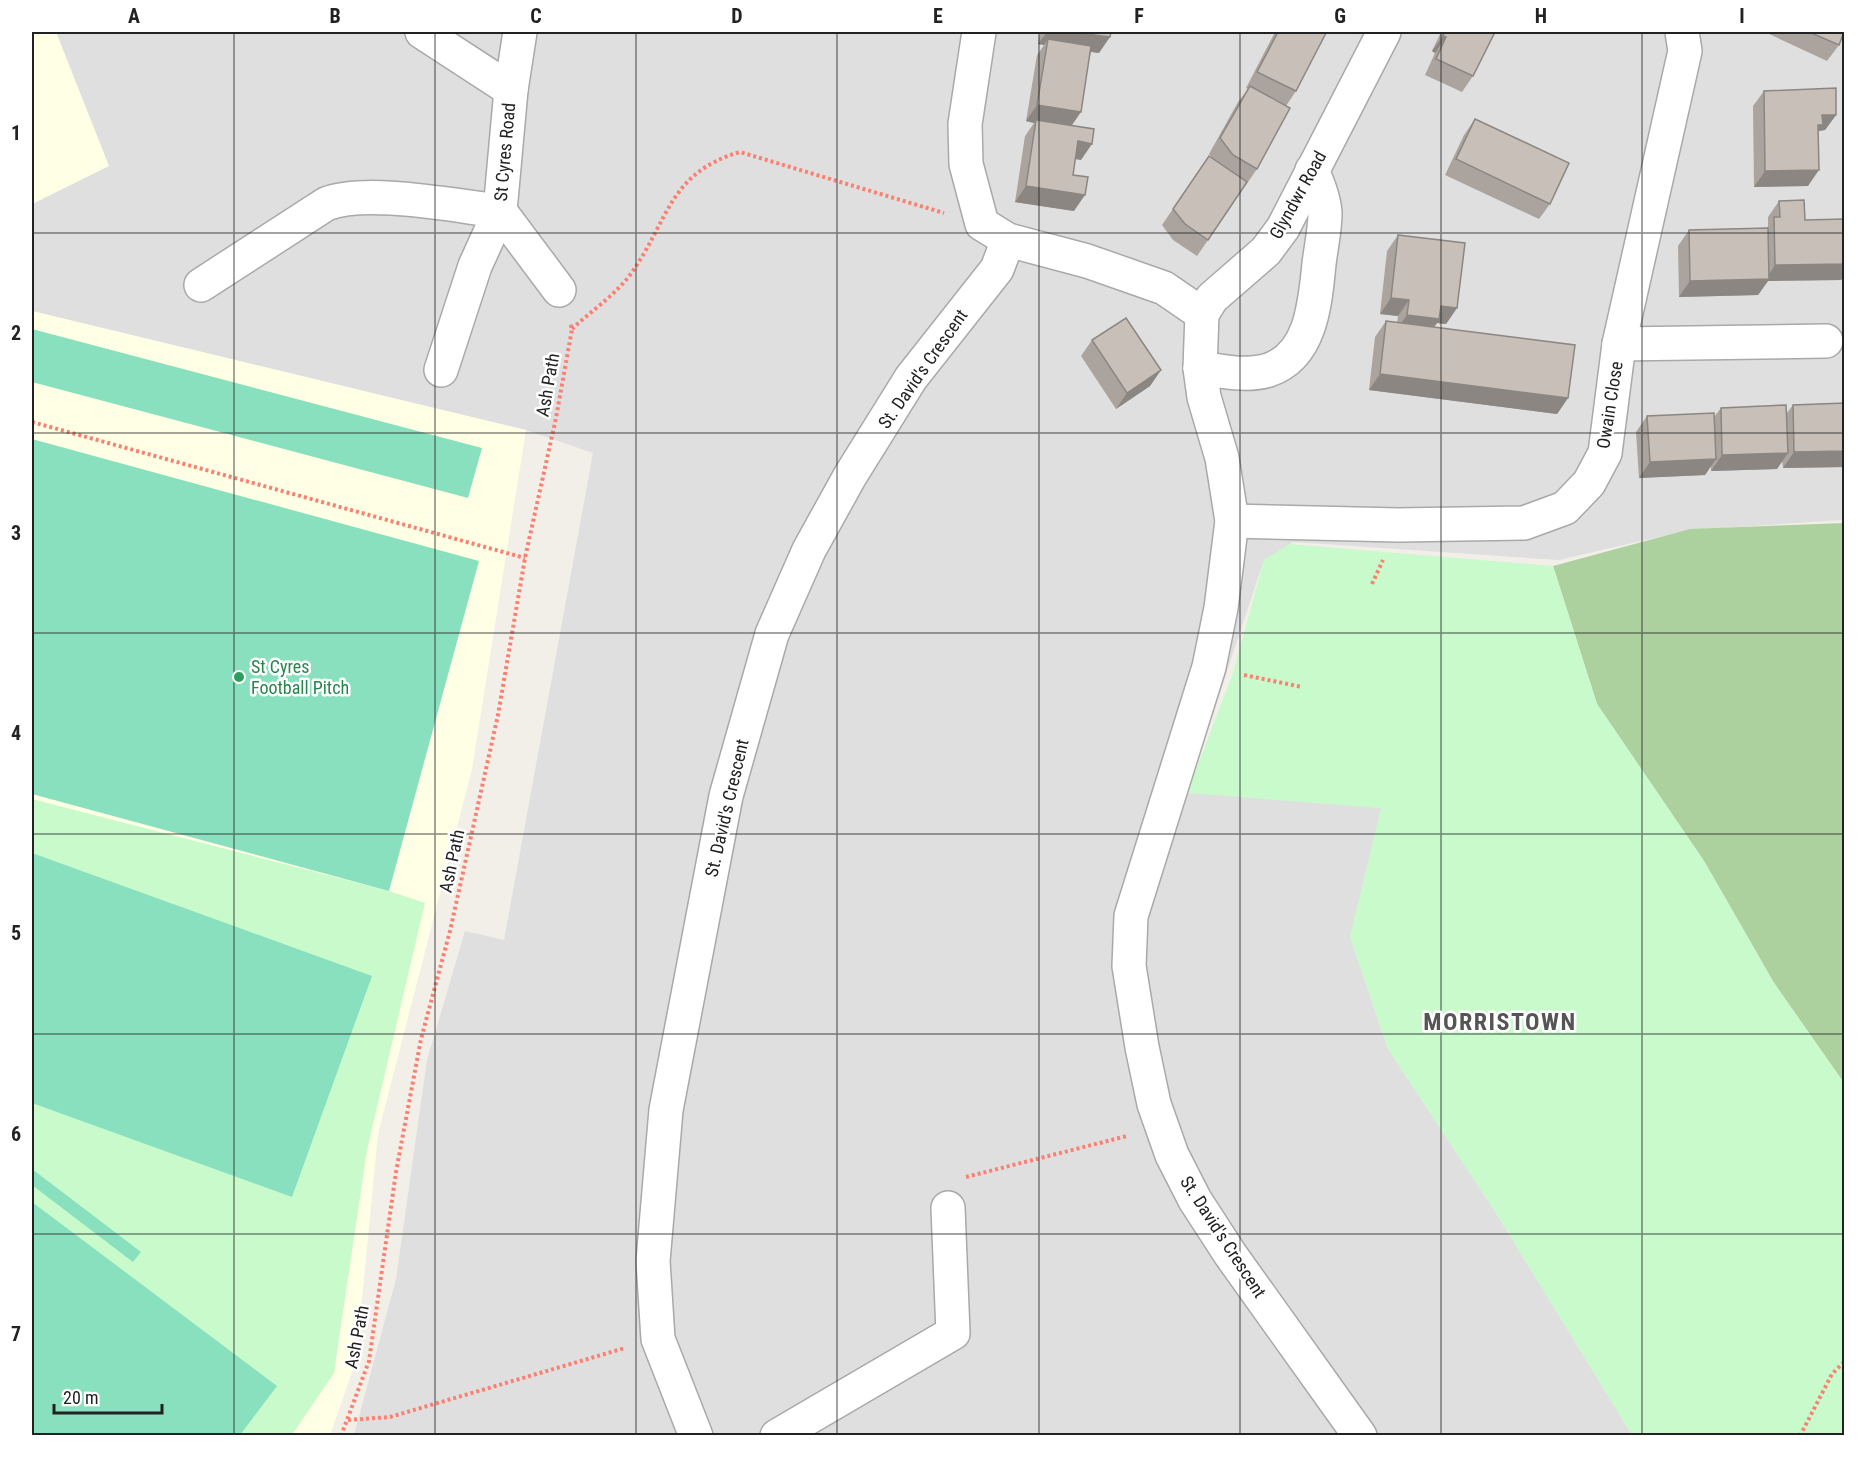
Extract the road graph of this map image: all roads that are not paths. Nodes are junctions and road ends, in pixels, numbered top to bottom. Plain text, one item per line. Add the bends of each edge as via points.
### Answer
1 (422, 32) edge
2 (520, 32) edge
3 (979, 32) edge
4 (1384, 32) edge
5 (1682, 32) edge
6 (511, 90) junction
7 (1312, 170) junction
8 (501, 211) junction
9 (995, 232) junction
10 (201, 285) dead end
11 (559, 290) road end
12 (1202, 314) junction
13 (1826, 341) dead end
14 (1620, 344) junction
15 (1200, 368) junction
16 (441, 370) dead end
17 (1232, 521) junction
18 (948, 1208) road end
19 (696, 1436) edge
20 (777, 1436) edge
21 (1360, 1436) edge

1 - 6 street
2 - 6 street, St Cyres Road
3 - 9 street via 964,124 966,164
4 - 7 street, Glyndwr Road
5 - 14 street, Owain Close via 1685,51
6 - 8 street, St Cyres Road
7 - 12 street, Glyndwr Road via 1283,228 1266,251 1247,270 1228,281
7 - 15 street via 1325,214 1313,312 1306,333 1286,359 1270,370 1251,373
8 - 10 street via 368,196 340,198
8 - 11 street, St Cyres Road
8 - 16 street via 475,266
9 - 12 street via 1164,288
9 - 19 street, St. David's Crescent via 997,269 911,378 809,550 772,634 726,796 666,1110 653,1261 658,1339
12 - 15 street, St. David's Crescent
13 - 14 street
14 - 17 street, Owain Close via 1605,453 1589,483 1565,508 1547,517 1524,523 1429,525
15 - 17 street, St. David's Crescent via 1228,486
17 - 21 street, St. David's Crescent via 1209,667 1131,916 1129,966 1154,1104 1172,1155 1230,1254
18 - 20 street via 953,1333

